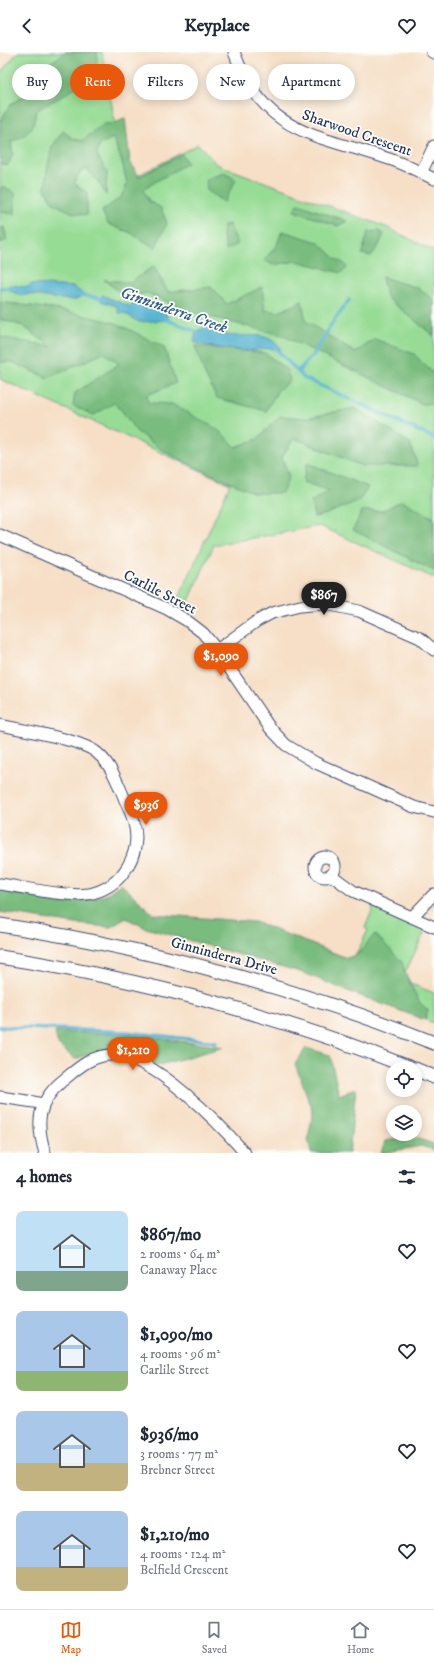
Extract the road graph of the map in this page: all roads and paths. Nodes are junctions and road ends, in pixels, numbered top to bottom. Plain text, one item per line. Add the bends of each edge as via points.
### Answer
1 (234, 52) edge
2 (434, 146) edge
3 (421, 172) junction
4 (434, 179) edge
5 (0, 535) edge
6 (217, 650) junction
7 (434, 650) edge
8 (0, 725) edge
9 (434, 812) edge
10 (331, 875) dead end
11 (0, 884) edge
12 (434, 894) edge
13 (412, 917) junction
14 (0, 925) edge
15 (434, 927) edge
16 (0, 956) edge
17 (434, 1043) edge
18 (392, 1061) edge
19 (422, 1072) edge
20 (434, 1077) edge
21 (0, 1097) edge
22 (43, 1104) junction
23 (45, 1153) edge
24 (245, 1153) edge

1 - 3 street, Sharwood Crescent via 247,83 260,101 287,123 307,134 388,158
2 - 3 street
3 - 4 street, Sharwood Crescent
5 - 6 street, Carlile Street via 167,609 195,626
6 - 7 street via 272,613 300,606 325,604 359,611 420,638
6 - 9 street, Carlile Street via 270,728 291,748 316,763 414,806
8 - 11 street via 75,743 96,752 107,762 115,775 134,823 136,847 131,862 122,876 110,886 95,893 71,894
10 - 13 street via 353,891
12 - 13 street
13 - 15 street
14 - 17 main road, Ginninderra Drive via 109,944 204,966 289,991 390,1025
16 - 18 main road via 199,997 320,1034
19 - 20 main road
21 - 22 street
22 - 23 street via 40,1137
22 - 24 street via 56,1086 82,1064 108,1055 129,1057 150,1068 195,1102

